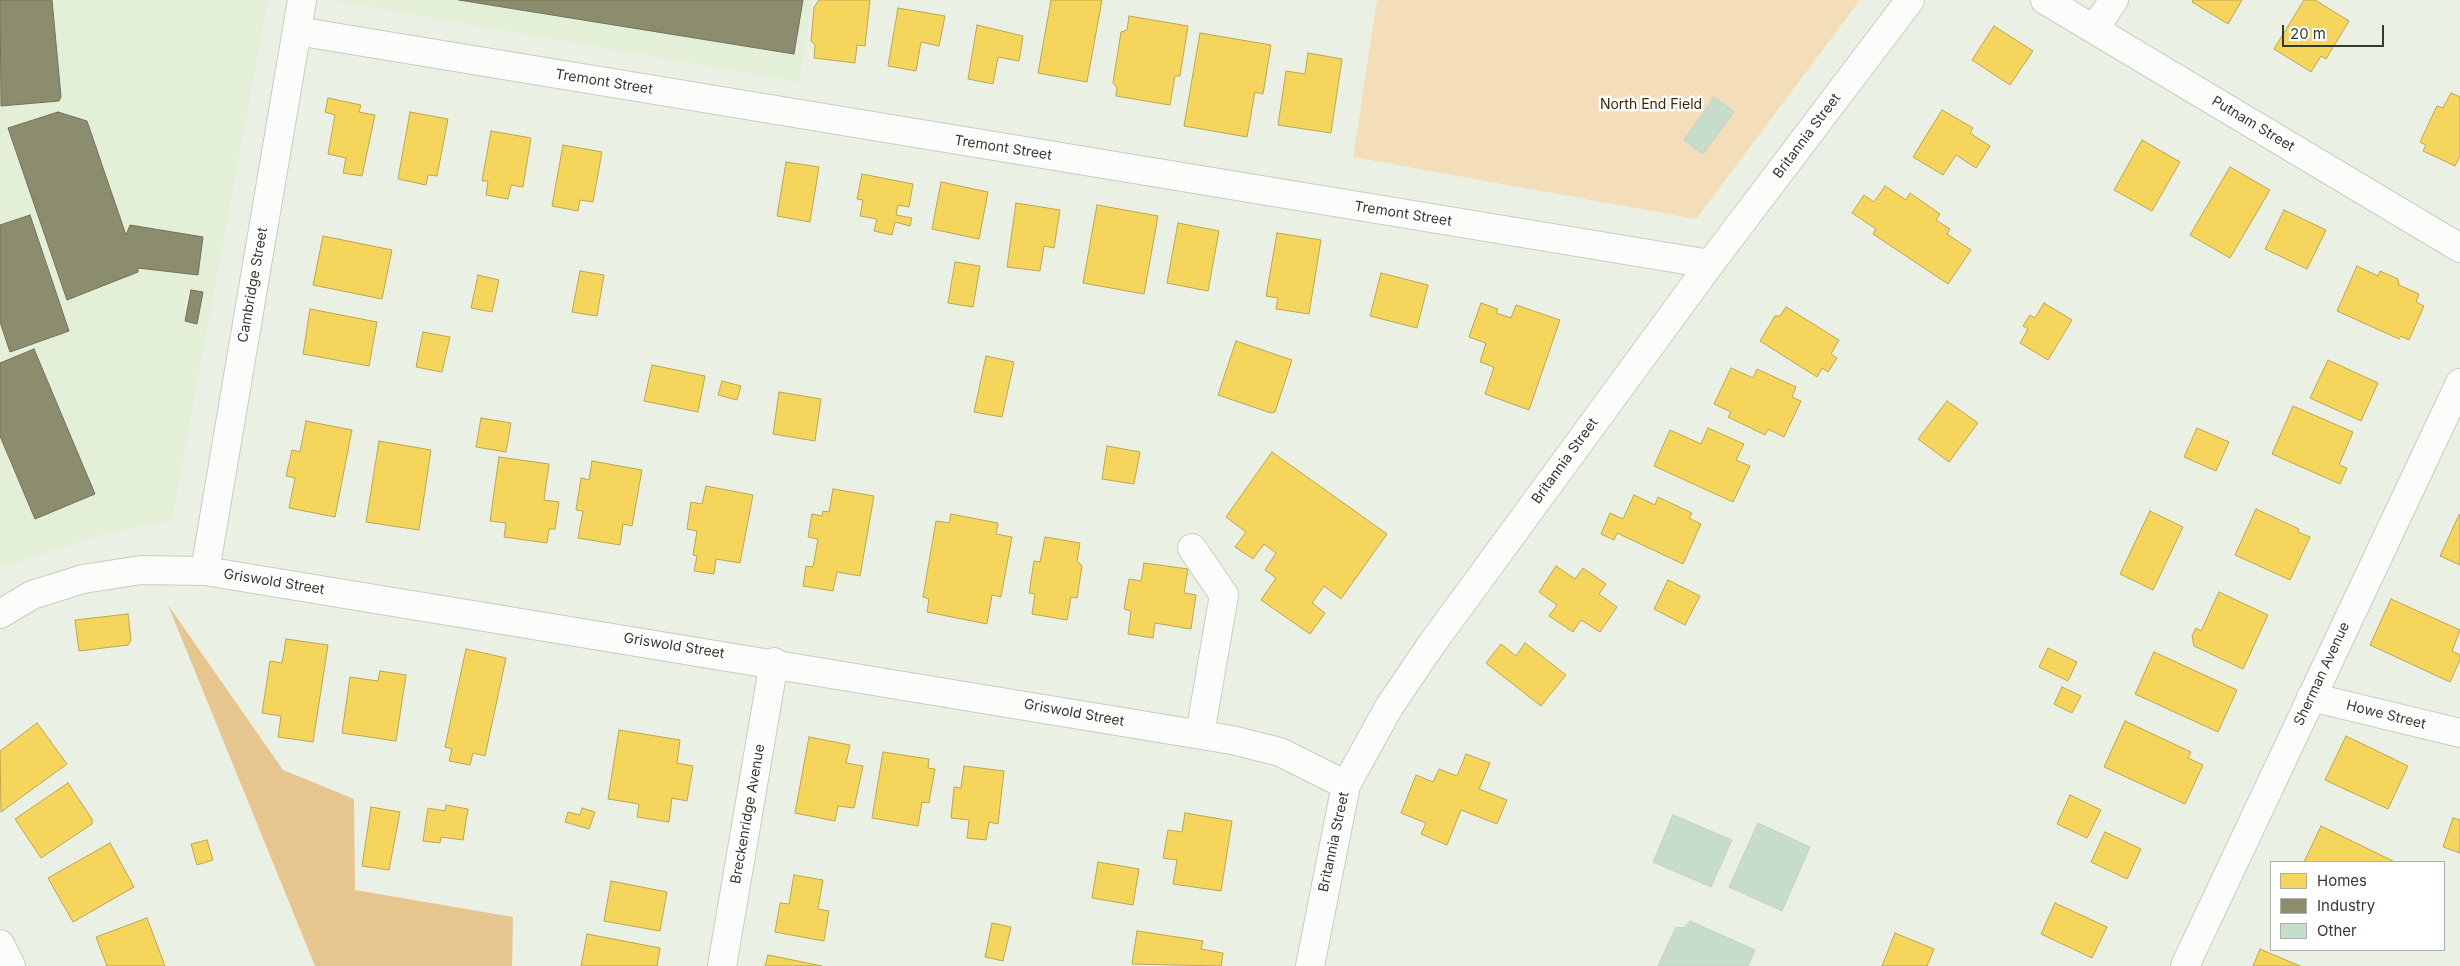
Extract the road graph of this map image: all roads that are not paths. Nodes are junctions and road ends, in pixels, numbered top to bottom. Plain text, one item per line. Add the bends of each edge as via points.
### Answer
1 (302, 0) edge
2 (1910, 0) edge
3 (2045, 0) edge
4 (2114, 0) edge
5 (2094, 29) junction
6 (297, 31) junction
7 (2460, 248) edge
8 (1710, 264) junction
9 (2460, 383) edge
10 (1192, 548) dead end
11 (204, 571) junction
12 (0, 614) edge
13 (774, 662) junction
14 (2311, 697) junction
15 (2460, 733) edge
16 (1200, 734) junction
17 (1346, 785) junction
18 (0, 944) edge
19 (11, 966) edge
20 (722, 966) edge
21 (1310, 966) edge
22 (2185, 966) edge

1 - 6 street, Cambridge Street
2 - 8 street, Britannia Street
3 - 5 street, Putnam Street
4 - 5 street
5 - 7 street, Putnam Street
6 - 8 street, Tremont Street
6 - 11 street, Cambridge Street
8 - 17 street, Britannia Street via 1431,645 1389,707
9 - 14 street, Sherman Avenue
10 - 16 street via 1224,595
11 - 12 street, Griswold Street via 141,570 83,580 32,595
11 - 13 street, Griswold Street
13 - 16 street, Griswold Street
13 - 20 street, Breckenridge Avenue
14 - 15 street, Howe Street
14 - 22 street, Sherman Avenue
16 - 17 street, Griswold Street via 1280,752
17 - 21 street, Britannia Street
18 - 19 street

